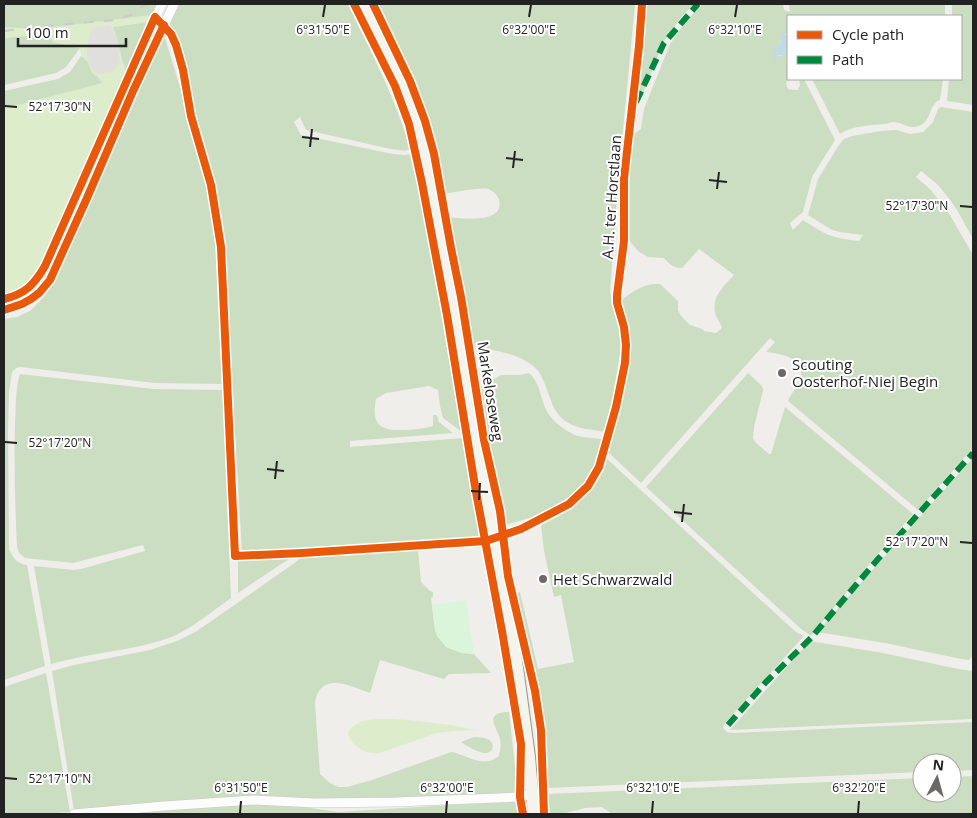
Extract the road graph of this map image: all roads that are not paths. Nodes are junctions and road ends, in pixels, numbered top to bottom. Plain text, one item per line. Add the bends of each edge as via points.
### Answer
1 (162, 4) edge
2 (174, 4) edge
3 (363, 4) edge
4 (642, 4) edge
5 (78, 194) junction
6 (87, 198) junction
7 (4, 299) edge
8 (4, 310) edge
9 (490, 540) junction
10 (533, 794) junction
11 (74, 814) edge
12 (534, 814) edge

1 - 5 street
2 - 6 street
3 - 9 main road, Markeloseweg via 402,83 424,151
4 - 9 street, A.H. ter Horstlaan via 624,178 624,241 616,295 624,327 626,363 604,451 588,486 570,504
5 - 6 street
5 - 7 street via 41,274 30,287
6 - 8 street via 50,280 31,299
9 - 10 main road, Markeloseweg via 518,679
10 - 11 street via 396,802 253,800
10 - 12 main road, Markeloseweg

